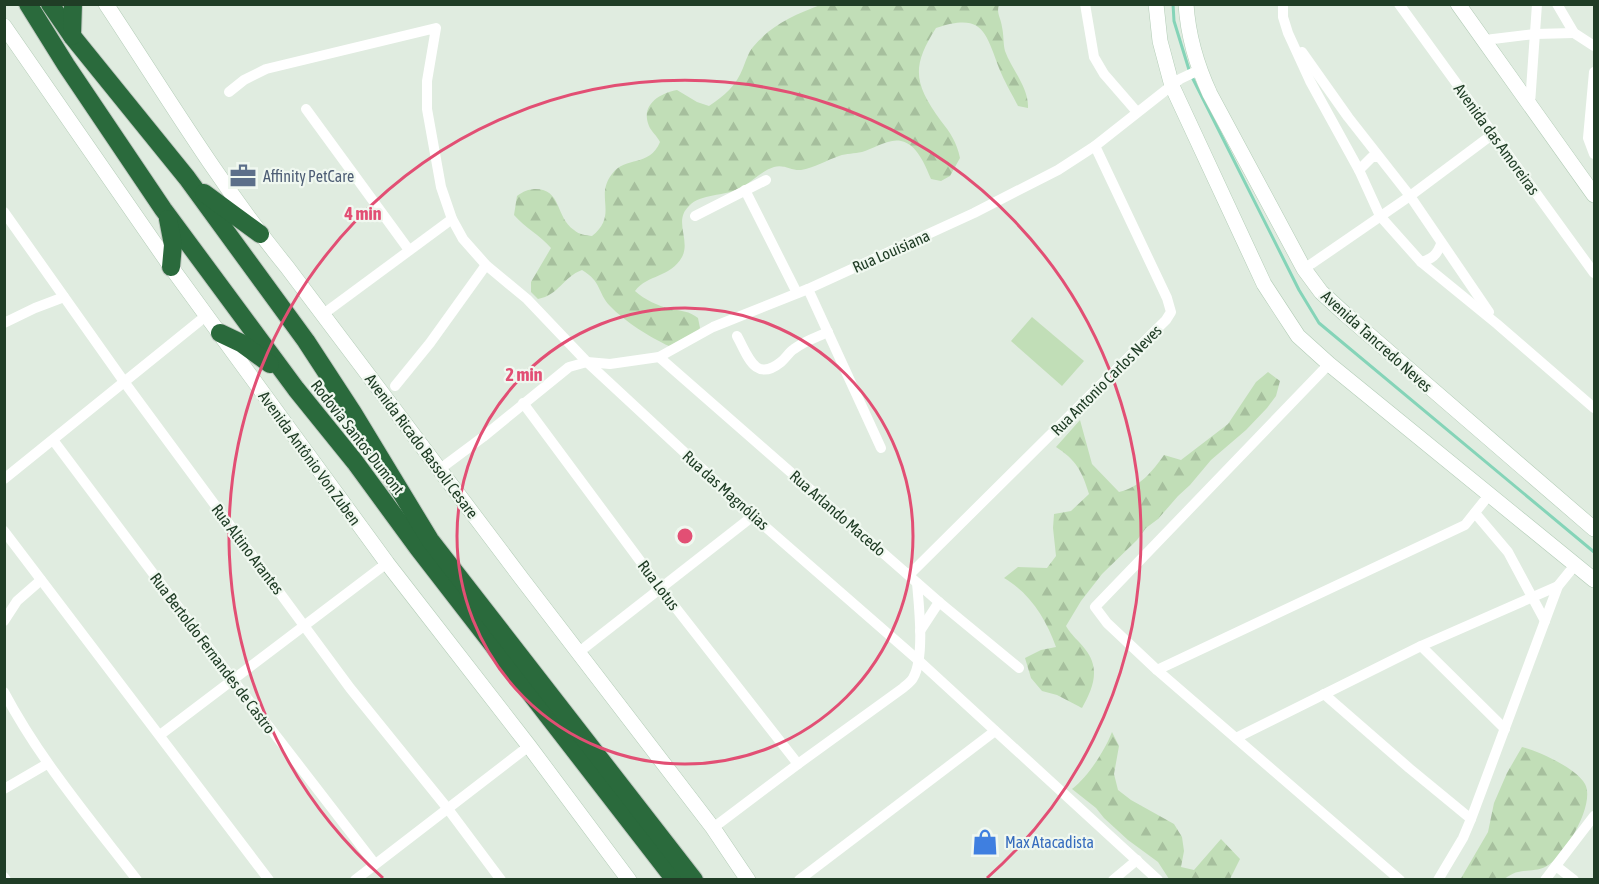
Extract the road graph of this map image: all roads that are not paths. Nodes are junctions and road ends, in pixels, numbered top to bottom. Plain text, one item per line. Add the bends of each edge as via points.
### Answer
1 (28, 4) edge
2 (50, 4) edge
3 (73, 4) edge
4 (106, 4) edge
5 (1084, 4) edge
6 (1156, 4) edge
7 (1186, 4) edge
8 (1283, 4) edge
9 (1399, 4) edge
10 (1458, 4) edge
11 (1537, 4) edge
12 (1557, 4) edge
13 (4, 26) edge
14 (1288, 33) junction
15 (1574, 33) junction
16 (1535, 34) junction
17 (72, 36) junction
18 (1485, 40) junction
19 (1594, 46) edge
20 (1197, 71) junction
21 (1594, 72) edge
22 (1176, 82) junction
23 (229, 92) dead end
24 (1530, 104) junction
25 (306, 109) dead end
26 (1137, 112) junction
27 (1493, 134) junction
28 (1095, 146) junction
29 (1594, 154) edge
30 (1378, 157) junction
31 (1359, 170) junction
32 (187, 178) junction
33 (766, 180) dead end
34 (745, 190) junction
35 (1594, 195) edge
36 (1410, 196) junction
37 (163, 209) junction
38 (4, 212) edge
39 (695, 216) dead end
40 (1380, 216) junction
41 (452, 219) junction
42 (260, 234) junction
43 (1442, 244) junction
44 (409, 250) junction
45 (1421, 262) junction
46 (486, 265) junction
47 (171, 267) junction
48 (1304, 269) junction
49 (1594, 273) edge
50 (803, 291) junction
51 (64, 297) junction
52 (207, 315) junction
53 (322, 315) junction
54 (4, 323) edge
55 (1497, 324) junction
56 (828, 332) junction
57 (220, 333) junction
58 (737, 336) dead end
59 (659, 357) junction
60 (586, 362) junction
61 (1329, 364) junction
62 (125, 382) junction
63 (395, 386) dead end
64 (296, 389) junction
65 (523, 403) junction
66 (1594, 408) edge
67 (53, 440) junction
68 (881, 448) dead end
69 (440, 469) junction
70 (4, 479) edge
71 (1490, 495) junction
72 (1475, 513) junction
73 (753, 516) junction
74 (1594, 527) edge
75 (4, 531) edge
76 (387, 564) junction
77 (1575, 566) junction
78 (913, 579) junction
79 (41, 580) junction
80 (1594, 580) edge
81 (1558, 586) junction
82 (661, 589) junction
83 (1533, 597) junction
84 (939, 602) junction
85 (4, 621) edge
86 (1545, 621) junction
87 (304, 624) junction
88 (920, 631) junction
89 (1420, 646) junction
90 (579, 652) junction
91 (918, 660) junction
92 (1019, 668) dead end
93 (1157, 670) junction
94 (233, 680) junction
95 (4, 692) edge
96 (1324, 694) junction
97 (1505, 729) junction
98 (995, 730) junction
99 (160, 735) junction
100 (1236, 738) junction
101 (529, 746) junction
102 (47, 764) junction
103 (798, 764) junction
104 (4, 789) edge
105 (448, 809) junction
106 (1594, 816) edge
107 (1471, 819) junction
108 (712, 828) junction
109 (1137, 861) junction
110 (375, 864) junction
111 (1556, 866) junction
112 (1150, 875) edge
113 (137, 879) edge
114 (269, 879) edge
115 (355, 879) edge
116 (501, 879) edge
117 (629, 879) edge
118 (675, 879) edge
119 (694, 879) edge
120 (748, 879) edge
121 (799, 879) edge
122 (1113, 879) edge
123 (1158, 879) edge
124 (1400, 879) edge
125 (1438, 879) edge
126 (1545, 879) edge
127 (1574, 879) edge

1 - 37 highway, Rodovia Santos Dumont
2 - 17 highway, Rodovia Santos Dumont
3 - 17 highway
4 - 42 street, Avenida Ricado Bassoli Cesare via 172,109
5 - 26 street via 1094,57
6 - 22 street via 1160,41
7 - 20 street, Avenida Tancredo Neves
8 - 14 street
9 - 27 street, Avenida das Amoreiras
10 - 18 street
11 - 16 street
12 - 15 street
13 - 47 street, Avenida Antônio Von Zuben
14 - 30 street
14 - 31 street
15 - 16 street
15 - 19 street
16 - 18 street
16 - 24 street
17 - 32 highway, Rodovia Santos Dumont
18 - 24 street
20 - 22 street, Rua Louisiana
20 - 48 street, Avenida Tancredo Neves
21 - 29 street via 1588,138
22 - 26 street, Rua Louisiana
22 - 61 street via 1264,284 1298,336
23 - 41 street, Rua das Magnólias via 244,80 275,66 436,28 427,81 427,109 441,187
24 - 35 street
25 - 44 street
26 - 28 street, Rua Louisiana
27 - 36 street
27 - 49 street, Avenida das Amoreiras
28 - 50 street, Rua Louisiana via 1058,170 974,213
28 - 78 street, Rua Antonio Carlos Neves via 1171,312
30 - 31 street via 1372,157
30 - 36 street
31 - 40 street
32 - 42 highway
32 - 119 highway, Rodovia Santos Dumont via 306,341 430,540
33 - 34 street
34 - 39 street
34 - 50 street
36 - 40 street
36 - 43 street
37 - 47 highway via 172,236
37 - 64 highway, Rodovia Santos Dumont
38 - 51 street, Rua Altino Arantes
40 - 45 street
40 - 48 street
41 - 44 street
41 - 46 street, Rua das Magnólias via 463,239
42 - 53 street, Avenida Ricado Bassoli Cesare
43 - 45 street via 1437,254
43 - 55 street
44 - 53 street
45 - 55 street
46 - 60 street, Rua das Magnólias via 527,299
46 - 63 street
47 - 52 street, Avenida Antônio Von Zuben
48 - 74 street, Avenida Tancredo Neves via 1345,314
50 - 56 street
50 - 59 street, Rua Louisiana via 713,327
51 - 54 street
51 - 62 street, Rua Altino Arantes
52 - 57 street, Avenida Antônio Von Zuben
52 - 62 street
53 - 69 street, Avenida Ricado Bassoli Cesare
55 - 66 street
56 - 58 street via 794,349 769,370 753,366
56 - 68 street
57 - 64 highway via 260,356
57 - 76 street, Avenida Antônio Von Zuben
59 - 60 street, Rua Louisiana via 609,364
59 - 78 street, Rua Arlando Macedo
60 - 65 street via 569,367
60 - 73 street, Rua das Magnólias
61 - 71 street
61 - 93 street via 1095,608
62 - 67 street
62 - 87 street, Rua Altino Arantes
64 - 118 highway, Rodovia Santos Dumont
65 - 69 street
65 - 82 street, Rua Lotus
67 - 70 street
67 - 94 street, Rua Bertoldo Fernandes de Castro
69 - 90 street, Avenida Ricado Bassoli Cesare
71 - 72 street
71 - 77 street
72 - 83 street via 1508,552
72 - 93 street via 1465,525
73 - 82 street
73 - 91 street, Rua das Magnólias
75 - 79 street
76 - 87 street
76 - 101 street, Avenida Antônio Von Zuben
77 - 80 street
77 - 81 street
78 - 84 street, Rua Arlando Macedo
78 - 88 street
79 - 85 street via 17,601
79 - 99 street
81 - 83 street
81 - 86 street
82 - 90 street
82 - 103 street, Rua Lotus
83 - 86 street
83 - 89 street
84 - 88 street
84 - 92 street, Rua Arlando Macedo
86 - 97 street
87 - 94 street
87 - 105 street, Rua Altino Arantes
88 - 91 street
89 - 96 street
89 - 97 street
90 - 108 street, Avenida Ricado Bassoli Cesare
91 - 98 street, Rua das Magnólias
91 - 103 street via 913,678 903,688
93 - 100 street
94 - 99 street
94 - 110 street, Rua Bertoldo Fernandes de Castro
95 - 102 street
96 - 100 street
96 - 107 street
97 - 107 street
98 - 109 street, Rua das Magnólias
98 - 121 street
99 - 114 street
100 - 124 street
101 - 105 street
101 - 117 street, Avenida Antônio Von Zuben
102 - 104 street
102 - 113 street
103 - 108 street
105 - 110 street
105 - 116 street, Rua Altino Arantes
106 - 111 street
107 - 125 street
108 - 120 street, Avenida Ricado Bassoli Cesare
109 - 112 street, Rua das Magnólias
109 - 122 street
110 - 115 street
111 - 126 street
111 - 127 street
112 - 123 street, Rua das Magnólias

